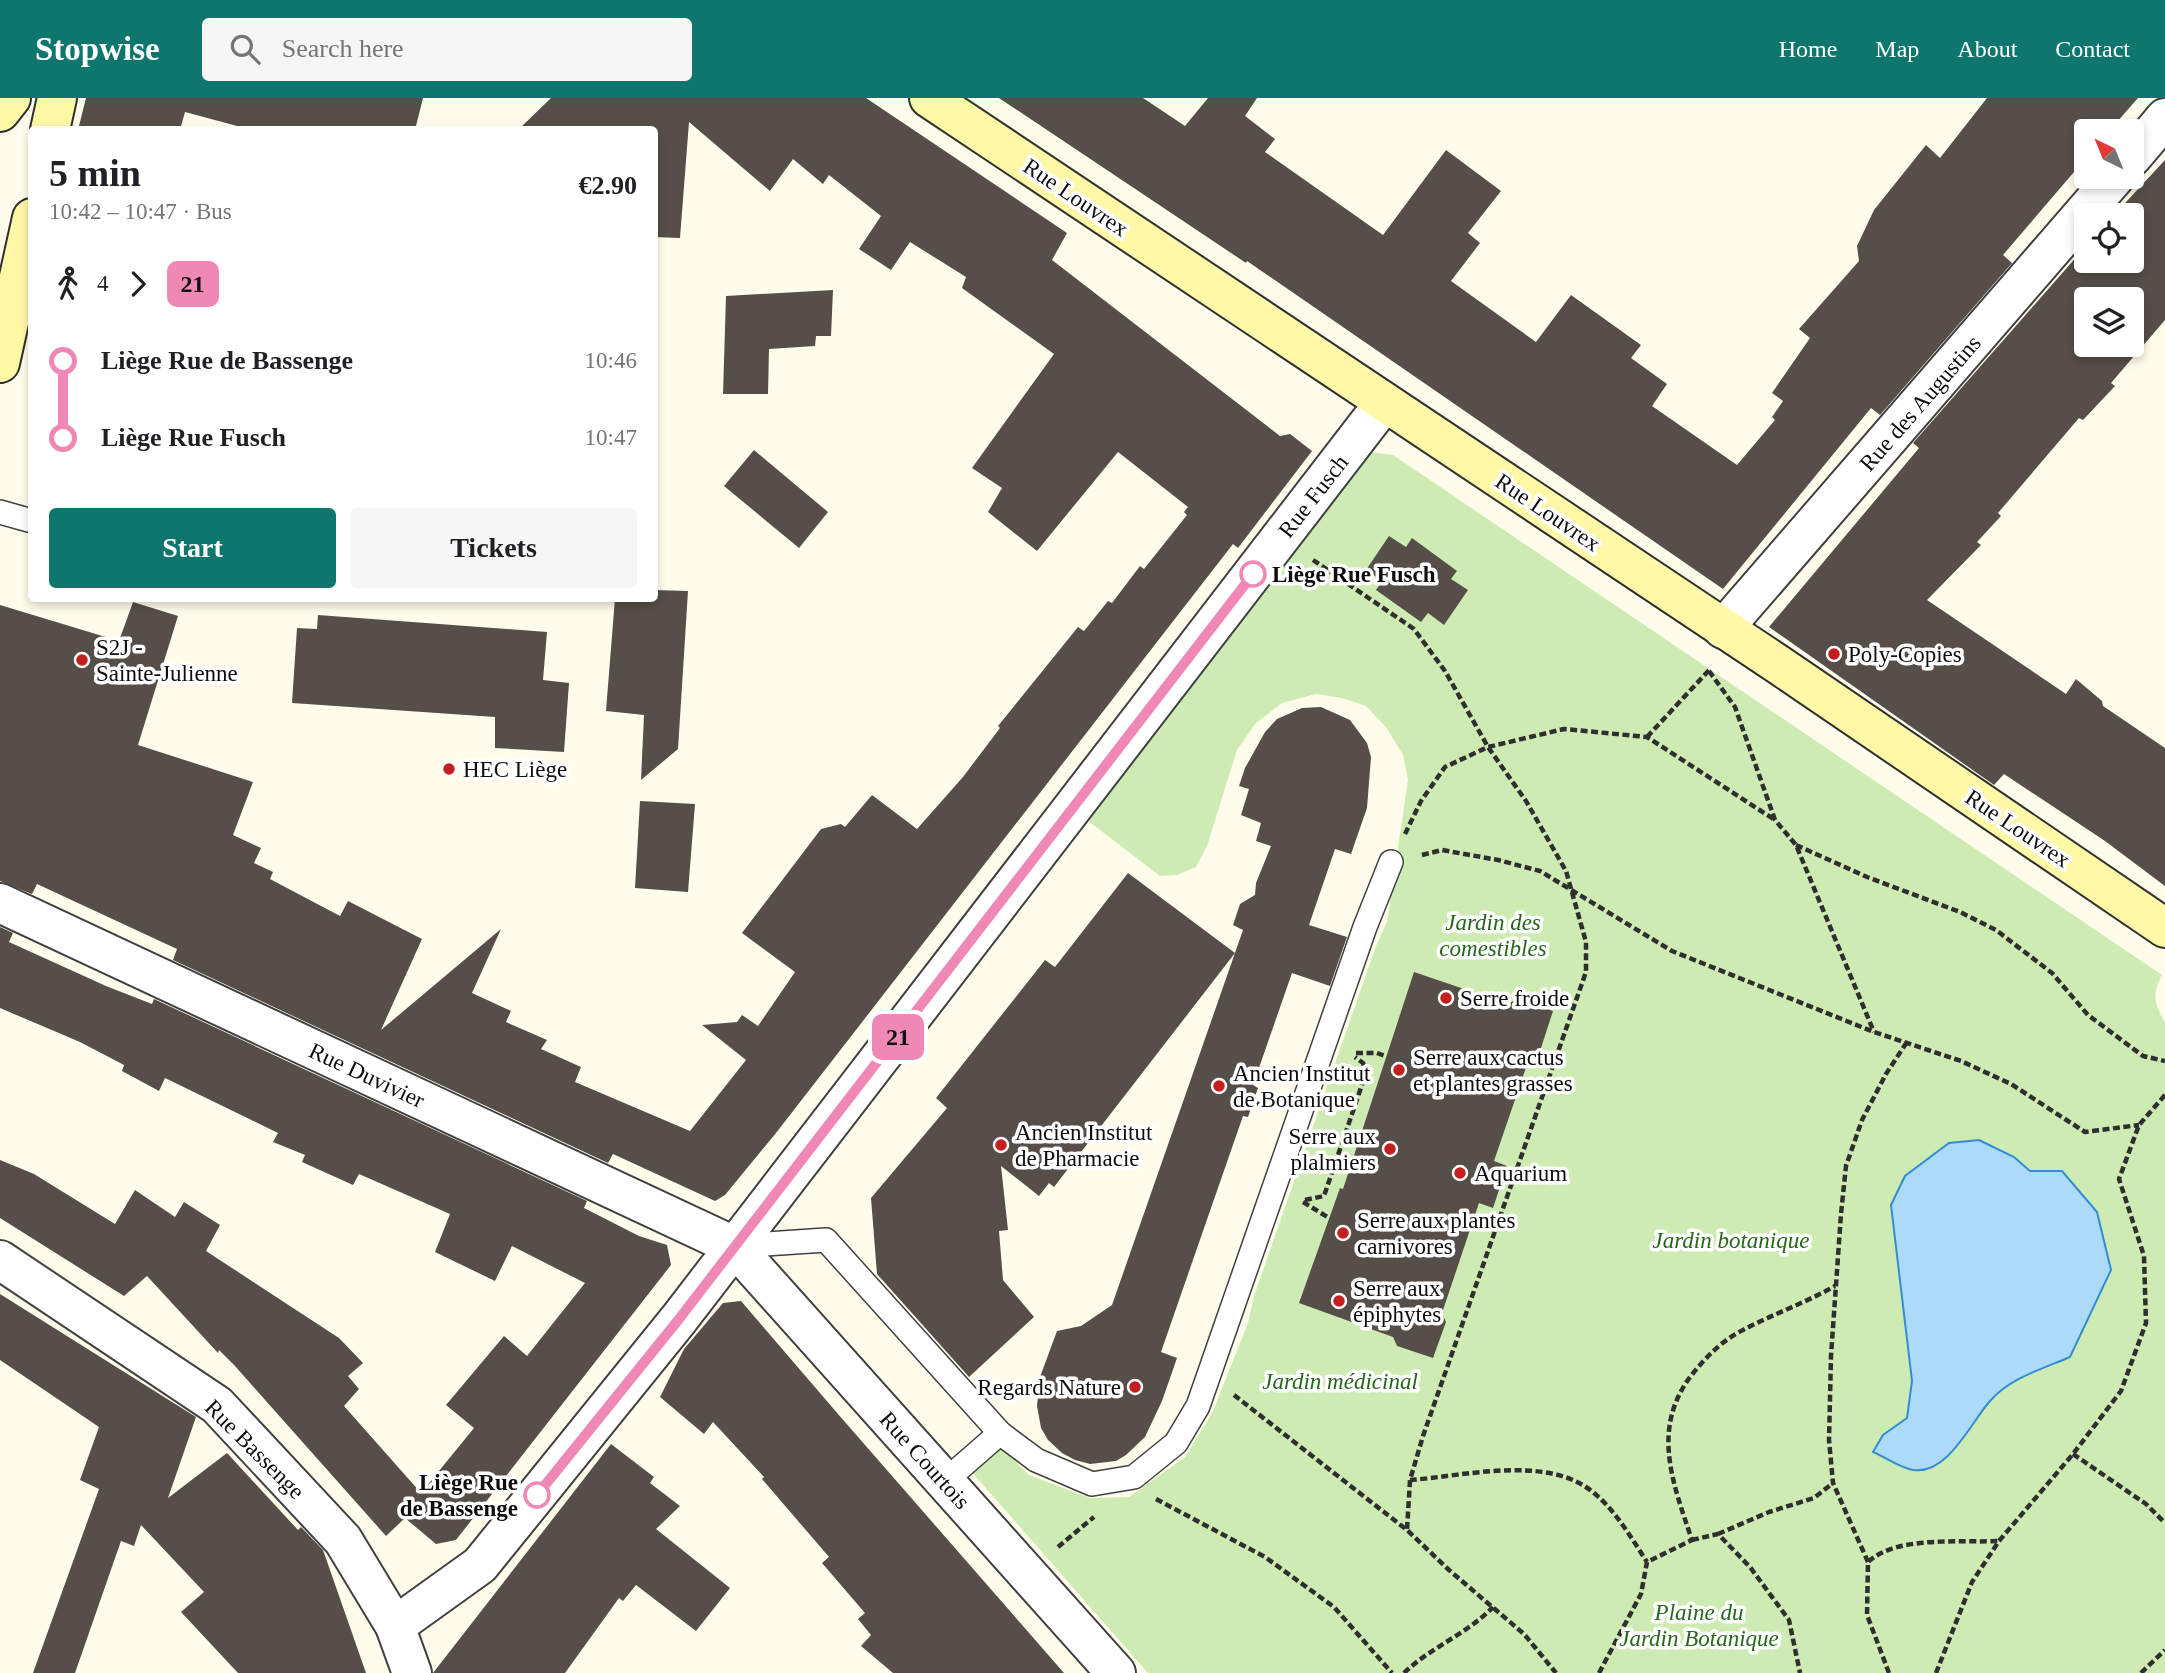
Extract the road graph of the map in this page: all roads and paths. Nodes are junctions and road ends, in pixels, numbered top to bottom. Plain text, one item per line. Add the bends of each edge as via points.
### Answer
1 (11, 98) edge
2 (57, 98) edge
3 (929, 98) edge
4 (0, 112) edge
5 (2165, 118) edge
6 (51, 126) edge
7 (2144, 143) edge
8 (2105, 189) edge
9 (23, 235) edge
10 (0, 363) edge
11 (1384, 403) junction
12 (0, 512) edge
13 (28, 520) edge
14 (1281, 537) junction
15 (1724, 629) junction
16 (1647, 737) junction
17 (1488, 747) junction
18 (1775, 820) junction
19 (1796, 845) junction
20 (1391, 862) junction
21 (1574, 891) junction
22 (0, 903) edge
23 (2165, 928) edge
24 (1874, 1032) junction
25 (1907, 1042) junction
26 (1385, 1056) dead end
27 (2165, 1061) edge
28 (2165, 1095) edge
29 (2139, 1125) junction
30 (1346, 1133) junction
31 (1360, 1138) dead end
32 (1303, 1189) dead end
33 (1300, 1200) junction
34 (1329, 1218) dead end
35 (734, 1246) junction
36 (0, 1260) edge
37 (1836, 1286) junction
38 (1209, 1376) junction
39 (1000, 1433) junction
40 (2073, 1454) junction
41 (1134, 1477) junction
42 (1410, 1480) junction
43 (945, 1481) junction
44 (1833, 1483) junction
45 (1096, 1516) dead end
46 (2165, 1523) edge
47 (1407, 1530) junction
48 (1718, 1534) junction
49 (1692, 1540) junction
50 (1999, 1541) junction
51 (1647, 1562) junction
52 (1868, 1562) junction
53 (1028, 1575) junction
54 (1493, 1607) junction
55 (395, 1626) junction
56 (2165, 1650) edge
57 (412, 1673) edge
58 (1116, 1673) edge
59 (1392, 1673) edge
60 (1404, 1673) edge
61 (1556, 1673) edge
62 (1600, 1673) edge
63 (1800, 1673) edge
64 (1889, 1673) edge
65 (1937, 1673) edge
66 (2141, 1673) edge

1 - 4 street
2 - 6 street
3 - 11 street, Rue Louvrex
5 - 7 street
8 - 15 street, Rue des Augustins
9 - 10 street
11 - 14 street, Rue Fusch
11 - 15 street, Rue Louvrex
12 - 13 lane
14 - 17 path via 1414,629 1445,671
14 - 35 street, Rue Fusch
15 - 23 street, Rue Louvrex
16 - 17 path via 1564,729
16 - 18 path
16 - 18 path via 1709,670 1735,707
17 - 20 path via 1445,767 1421,801
17 - 21 path via 1526,801
18 - 19 path
19 - 24 path
19 - 27 path via 1996,930 2052,973 2088,1015 2143,1056
20 - 21 path via 1442,850 1540,871
20 - 38 lane
21 - 24 path via 1672,951
21 - 42 path via 1586,942 1586,972
22 - 35 street, Rue Duvivier
24 - 25 path
25 - 29 path via 2011,1084 2084,1132
25 - 37 path via 1862,1120 1846,1166
26 - 30 path via 1350,1054 1363,1063 1366,1073
28 - 29 path
29 - 40 path via 2119,1178 2144,1256 2146,1323 2121,1391
30 - 31 path
30 - 33 path via 1324,1196
32 - 33 path
33 - 34 path
35 - 39 lane via 826,1240
35 - 43 street, Rue Courtois
35 - 55 street, Rue Fusch via 480,1565
36 - 55 street, Rue Bassenge via 217,1405 343,1541
37 - 44 path via 1829,1440
37 - 49 path via 1741,1331 1709,1353 1680,1390 1666,1432 1673,1482
38 - 41 lane via 1198,1406 1175,1443
38 - 47 path
39 - 41 lane via 1036,1460 1092,1484
39 - 43 lane
40 - 46 path via 2146,1504
40 - 50 path
41 - 59 path via 1154,1499 1265,1557 1334,1607
42 - 47 path
42 - 51 path via 1514,1469 1575,1480 1595,1494
43 - 53 street, Rue Courtois
44 - 48 path via 1814,1498
44 - 52 path
45 - 53 path
47 - 54 path
48 - 49 path
48 - 63 path via 1789,1619
49 - 51 path
50 - 52 path via 1898,1546
50 - 65 path via 1972,1582
51 - 62 path via 1641,1594
52 - 64 path via 1867,1615
53 - 58 street, Rue Courtois
54 - 60 path
54 - 61 path via 1524,1634
55 - 57 street, Rue Bassenge
56 - 66 path

